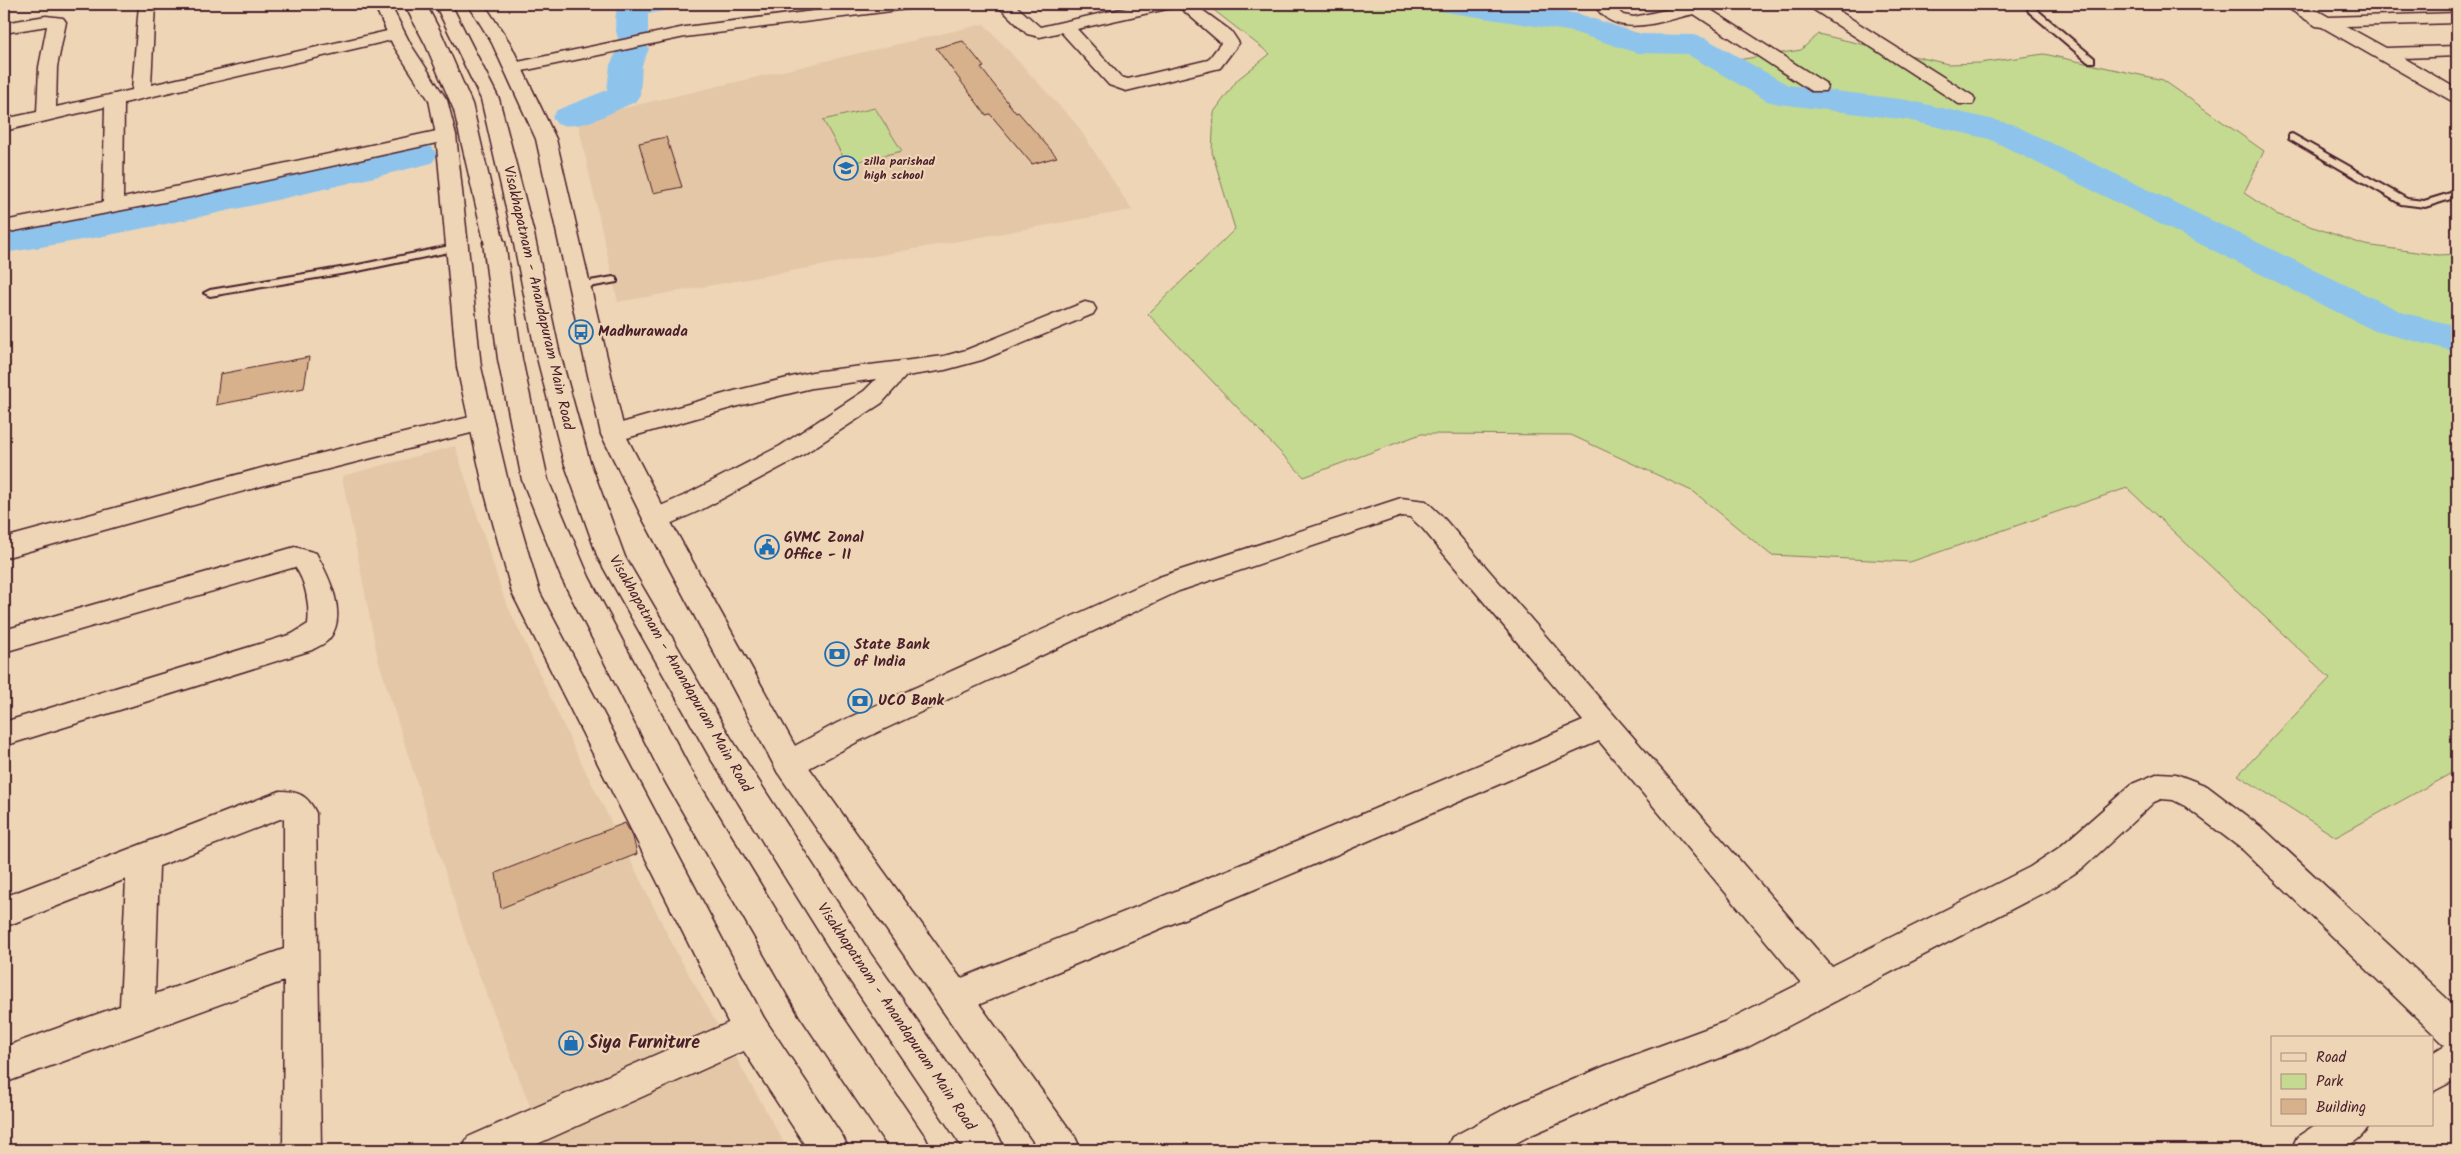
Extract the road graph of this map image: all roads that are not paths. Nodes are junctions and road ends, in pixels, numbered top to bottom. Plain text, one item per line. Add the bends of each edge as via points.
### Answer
1 (147, 4) edge
2 (415, 4) edge
3 (430, 4) edge
4 (442, 4) edge
5 (476, 4) edge
6 (907, 4) edge
7 (1004, 4) edge
8 (1165, 4) edge
9 (1184, 4) edge
10 (1602, 4) edge
11 (1817, 4) edge
12 (2030, 4) edge
13 (2294, 4) edge
14 (1706, 6) edge
15 (388, 18) edge
16 (2457, 18) edge
17 (2322, 22) junction
18 (1066, 27) junction
19 (4, 28) edge
20 (2457, 51) edge
21 (2380, 54) junction
22 (2091, 60) dead end
23 (513, 68) junction
24 (1818, 87) dead end
25 (141, 94) junction
26 (2457, 96) edge
27 (115, 100) junction
28 (1966, 100) dead end
29 (46, 116) junction
30 (4, 125) edge
31 (446, 135) junction
32 (2292, 137) dead end
33 (2457, 194) edge
34 (113, 206) junction
35 (4, 226) edge
36 (459, 247) junction
37 (613, 280) dead end
38 (578, 286) junction
39 (210, 293) dead end
40 (1085, 309) dead end
41 (898, 370) junction
42 (482, 422) junction
43 (614, 434) junction
44 (656, 519) junction
45 (4, 548) edge
46 (4, 641) edge
47 (1605, 725) junction
48 (4, 735) edge
49 (789, 764) junction
50 (143, 858) junction
51 (4, 912) edge
52 (300, 958) junction
53 (1827, 987) junction
54 (954, 998) junction
55 (137, 1017) junction
56 (751, 1030) junction
57 (2457, 1032) edge
58 (4, 1065) edge
59 (2348, 1126) edge
60 (302, 1150) edge
61 (481, 1150) edge
62 (830, 1150) edge
63 (912, 1150) edge
64 (986, 1150) edge
65 (1062, 1150) edge
66 (1464, 1150) edge
67 (2310, 1150) edge

1 - 25 street
2 - 63 street, Visakhapatnam - Anandapuram Main Road, bridge via 463,107 494,242 510,359 535,480 575,577 682,783 813,1004
3 - 15 street
4 - 64 street, Visakhapatnam - Anandapuram Main Road via 490,99 547,350 576,460 612,558 730,764 858,964
5 - 23 street via 501,42
6 - 23 street via 685,32
7 - 18 street via 1033,30 1040,32
8 - 18 street
9 - 18 street via 1225,35 1230,43 1214,64 1136,84 1115,81
10 - 14 street via 1617,19 1634,22
11 - 28 street
12 - 22 lane via 2032,10
13 - 17 street
14 - 24 street
15 - 25 street
15 - 31 street via 438,100
16 - 17 street
17 - 21 street
19 - 29 street via 46,20 57,22 48,68
20 - 21 street
21 - 26 street
23 - 38 street via 546,139
25 - 27 street
27 - 29 street
27 - 34 street
29 - 30 street
31 - 34 street
31 - 36 street
32 - 33 lane via 2405,202 2426,204
34 - 35 street
36 - 39 lane
36 - 42 street via 469,367
37 - 38 lane
38 - 43 street
40 - 41 street via 974,355
41 - 43 street via 812,380
41 - 44 street via 873,397 789,452
42 - 45 street via 269,475
42 - 56 street via 496,490 526,593
43 - 44 street
44 - 49 street
46 - 48 street via 295,557 306,560 312,568 324,618 319,631 296,644
47 - 49 street via 1432,522 1417,508 1401,507 1169,584 848,732
47 - 53 street
47 - 54 street
49 - 54 street
50 - 51 street
50 - 52 street via 261,811 293,805 300,812
50 - 55 street
52 - 55 street
52 - 60 street
53 - 57 street via 2042,877 2072,857 2143,793 2159,786 2176,787 2196,796 2254,840
53 - 66 street via 1733,1036 1618,1079 1518,1122
54 - 65 street
55 - 58 street
56 - 61 street
56 - 62 street
59 - 67 street

